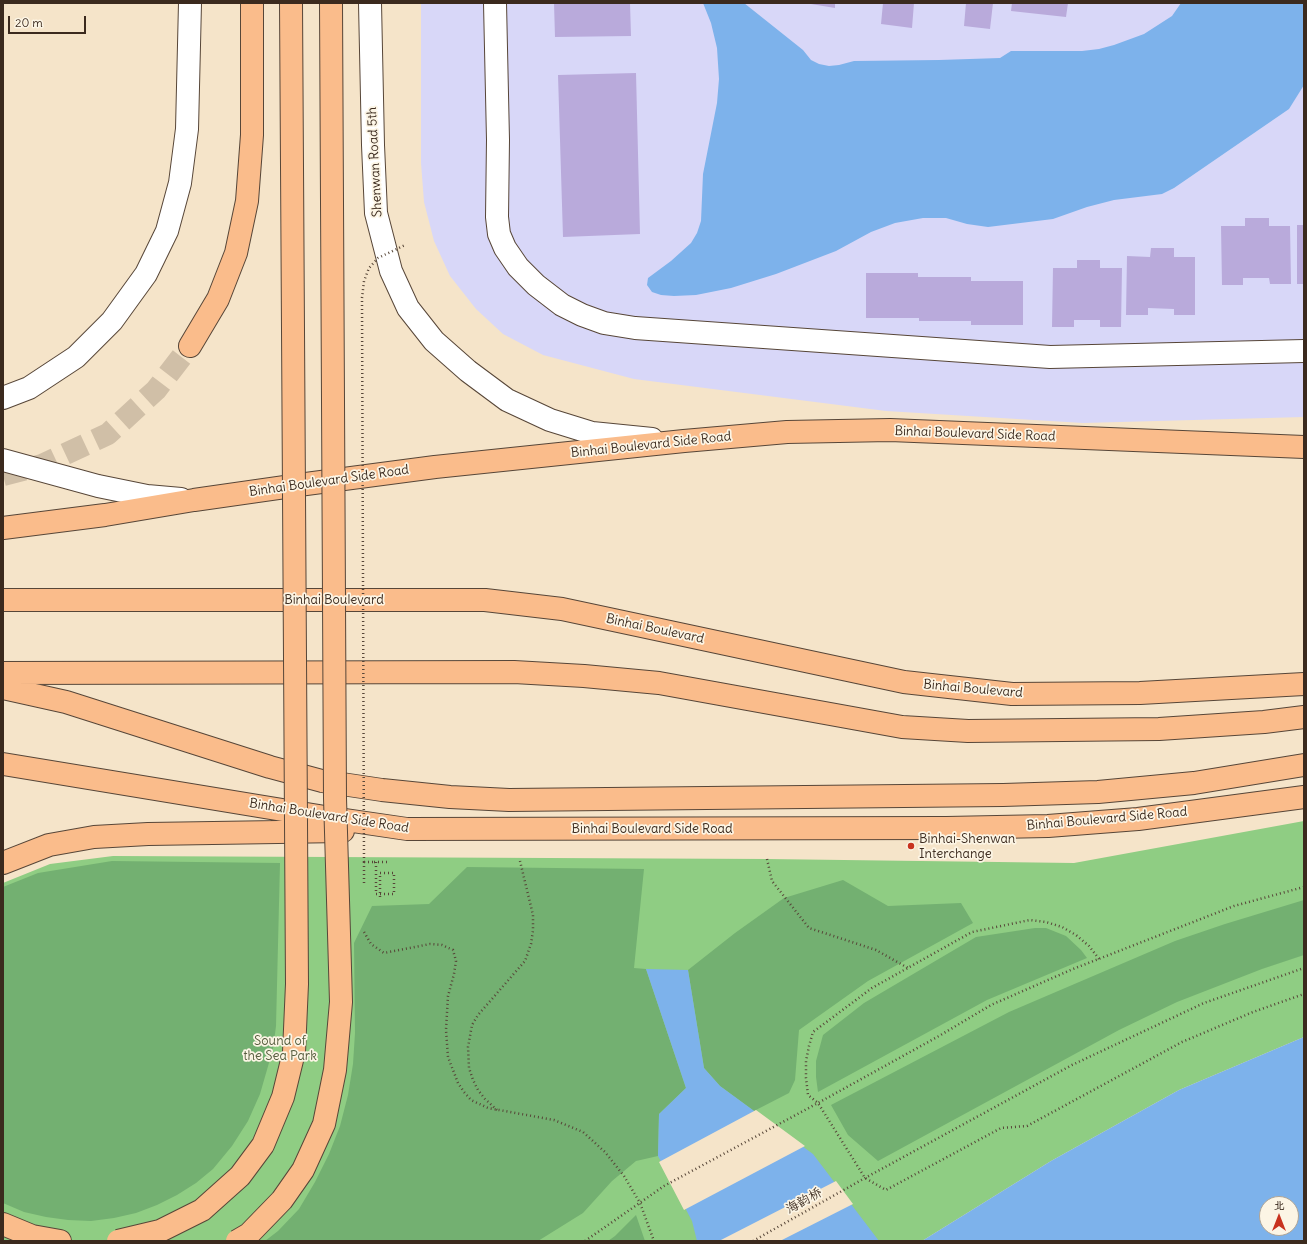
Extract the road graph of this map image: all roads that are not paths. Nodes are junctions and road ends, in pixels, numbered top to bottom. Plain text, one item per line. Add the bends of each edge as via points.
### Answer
1 (190, 3) edge
2 (252, 3) edge
3 (291, 3) edge
4 (331, 3) edge
5 (370, 3) edge
6 (495, 3) edge
7 (190, 346) tunnel mouth
8 (1304, 351) edge
9 (3, 398) edge
10 (684, 441) junction
11 (1304, 447) edge
12 (3, 460) edge
13 (194, 500) junction
14 (3, 528) edge
15 (3, 600) edge
16 (3, 673) edge
17 (1304, 684) edge
18 (3, 688) edge
19 (1304, 717) edge
20 (3, 764) edge
21 (1304, 765) edge
22 (1304, 797) edge
23 (407, 829) junction
24 (3, 863) edge
25 (3, 1224) edge
26 (60, 1241) edge
27 (118, 1241) edge
28 (237, 1241) edge

1 - 9 street via 187,129 180,183 167,231 146,274 112,321 76,357 29,388
2 - 7 main road via 252,135 247,201 236,252 218,300
3 - 27 main road, bridge via 297,984 294,1052 283,1097 263,1145 240,1176 202,1210 160,1231
4 - 28 main road, bridge via 335,790 341,1002 335,1070 324,1124 303,1170 282,1200 249,1234
5 - 10 street, Shenwan Road 5th via 376,212 391,271 408,308 434,341 507,400 550,420 592,433
6 - 8 street via 499,234 518,267 536,285 562,305 582,315 604,323 635,328 1050,357
10 - 11 main road, Binhai Boulevard Side Road via 787,432 890,430
10 - 13 main road, Binhai Boulevard Side Road via 435,467
12 - 13 street via 98,486 147,496
13 - 14 main road, Binhai Boulevard Side Road
15 - 17 main road, Binhai Boulevard via 485,600 562,609 904,682 1012,694 1140,693
16 - 19 main road via 514,672 584,676 659,683 902,726 968,731 1159,729
18 - 21 main road via 66,702 322,781 450,797 517,800 1082,793 1194,782
20 - 23 main road, Binhai Boulevard Side Road
22 - 23 main road, Binhai Boulevard Side Road via 1138,819 1048,826
23 - 24 main road via 94,837 49,844
25 - 26 main road via 32,1236

